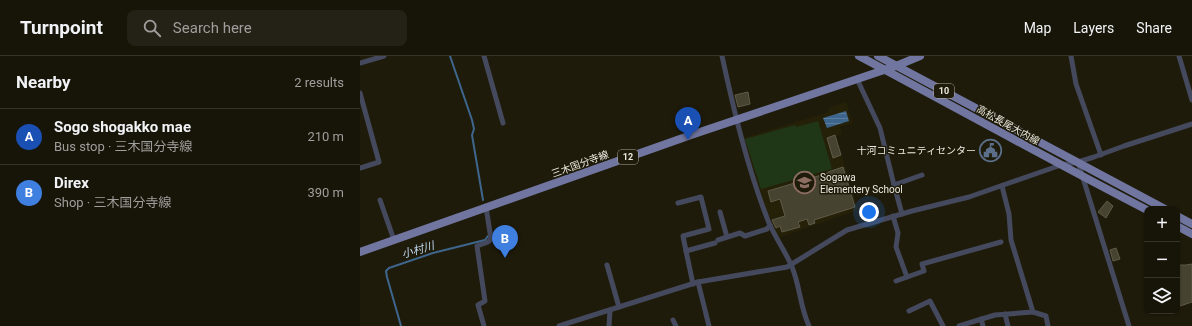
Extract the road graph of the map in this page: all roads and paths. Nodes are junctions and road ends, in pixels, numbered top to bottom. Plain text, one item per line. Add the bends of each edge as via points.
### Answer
1 (384, 56) edge
2 (484, 56) edge
3 (722, 56) edge
4 (859, 56) edge
5 (878, 56) edge
6 (920, 56) edge
7 (1071, 56) edge
8 (1179, 56) edge
9 (360, 63) edge
10 (896, 66) junction
11 (885, 70) junction
12 (857, 79) junction
13 (360, 93) edge
14 (1192, 100) edge
15 (736, 120) junction
16 (503, 123) dead end
17 (1192, 124) edge
18 (1100, 155) junction
19 (1078, 162) junction
20 (1061, 165) junction
21 (360, 168) edge
22 (922, 175) dead end
23 (1082, 176) junction
24 (894, 185) junction
25 (1002, 186) junction
26 (380, 200) dead end
27 (678, 203) dead end
28 (1159, 206) edge
29 (486, 207) junction
30 (1144, 208) edge
31 (720, 212) dead end
32 (902, 214) junction
33 (893, 216) junction
34 (1180, 218) edge
35 (1192, 224) edge
36 (770, 226) junction
37 (1180, 228) edge
38 (1192, 234) edge
39 (727, 237) junction
40 (394, 240) junction
41 (1001, 242) dead end
42 (686, 251) junction
43 (360, 252) edge
44 (607, 265) dead end
45 (791, 265) junction
46 (907, 277) junction
47 (896, 281) dead end
48 (696, 283) junction
49 (619, 307) junction
50 (610, 310) junction
51 (909, 311) dead end
52 (1033, 312) junction
53 (1005, 314) junction
54 (981, 319) junction
55 (674, 320) dead end
56 (484, 326) edge
57 (563, 326) edge
58 (609, 326) edge
59 (676, 326) edge
60 (709, 326) edge
61 (809, 326) edge
62 (943, 326) edge
63 (959, 326) edge
64 (983, 326) edge
65 (1008, 326) edge
66 (1048, 326) edge
67 (1129, 326) edge

1 - 9 street
2 - 16 street
3 - 15 street
4 - 11 main road, 高松長尾大内線 / 10
5 - 10 main road, 高松長尾大内線 / 10
6 - 10 main road, 三木国分寺線 / 12
7 - 18 street via 1076,84
8 - 14 street
10 - 11 main road, 三木国分寺線 / 12
10 - 19 main road, 高松長尾大内線 / 10
11 - 12 main road, 三木国分寺線 / 12
11 - 20 main road, 高松長尾大内線 / 10
12 - 15 main road, 三木国分寺線 / 12
12 - 24 street via 880,128
13 - 21 street via 379,162
15 - 29 main road, 三木国分寺線 / 12
15 - 36 street
17 - 18 street
18 - 19 street
19 - 20 street
19 - 23 street
19 - 28 main road, 高松長尾大内線 / 10
20 - 23 main road, 高松長尾大内線 / 10
20 - 25 street
22 - 24 street
23 - 30 main road, 高松長尾大内線 / 10
23 - 67 street
24 - 32 street
25 - 32 street
25 - 52 street via 1009,214 1011,240
26 - 40 street
27 - 42 street via 701,197 709,229 683,236
29 - 40 main road, 三木国分寺線 / 12
29 - 56 street via 491,239 477,246 485,301 478,305
31 - 39 street
32 - 33 street
33 - 45 street via 847,230
33 - 46 street via 898,234 896,247
34 - 35 main road
36 - 39 street via 745,236 740,233
36 - 45 street
37 - 38 main road
39 - 42 street
40 - 43 main road, 三木国分寺線 / 12
41 - 46 street via 922,264 924,271
42 - 48 street
44 - 49 street
45 - 48 street
45 - 61 street
46 - 47 street
48 - 49 street
48 - 60 street
49 - 50 street
50 - 57 street
50 - 58 street
51 - 62 street via 930,301
52 - 53 street
52 - 66 street via 1046,316
53 - 54 street
53 - 65 street
54 - 63 street
54 - 64 street
55 - 59 street

